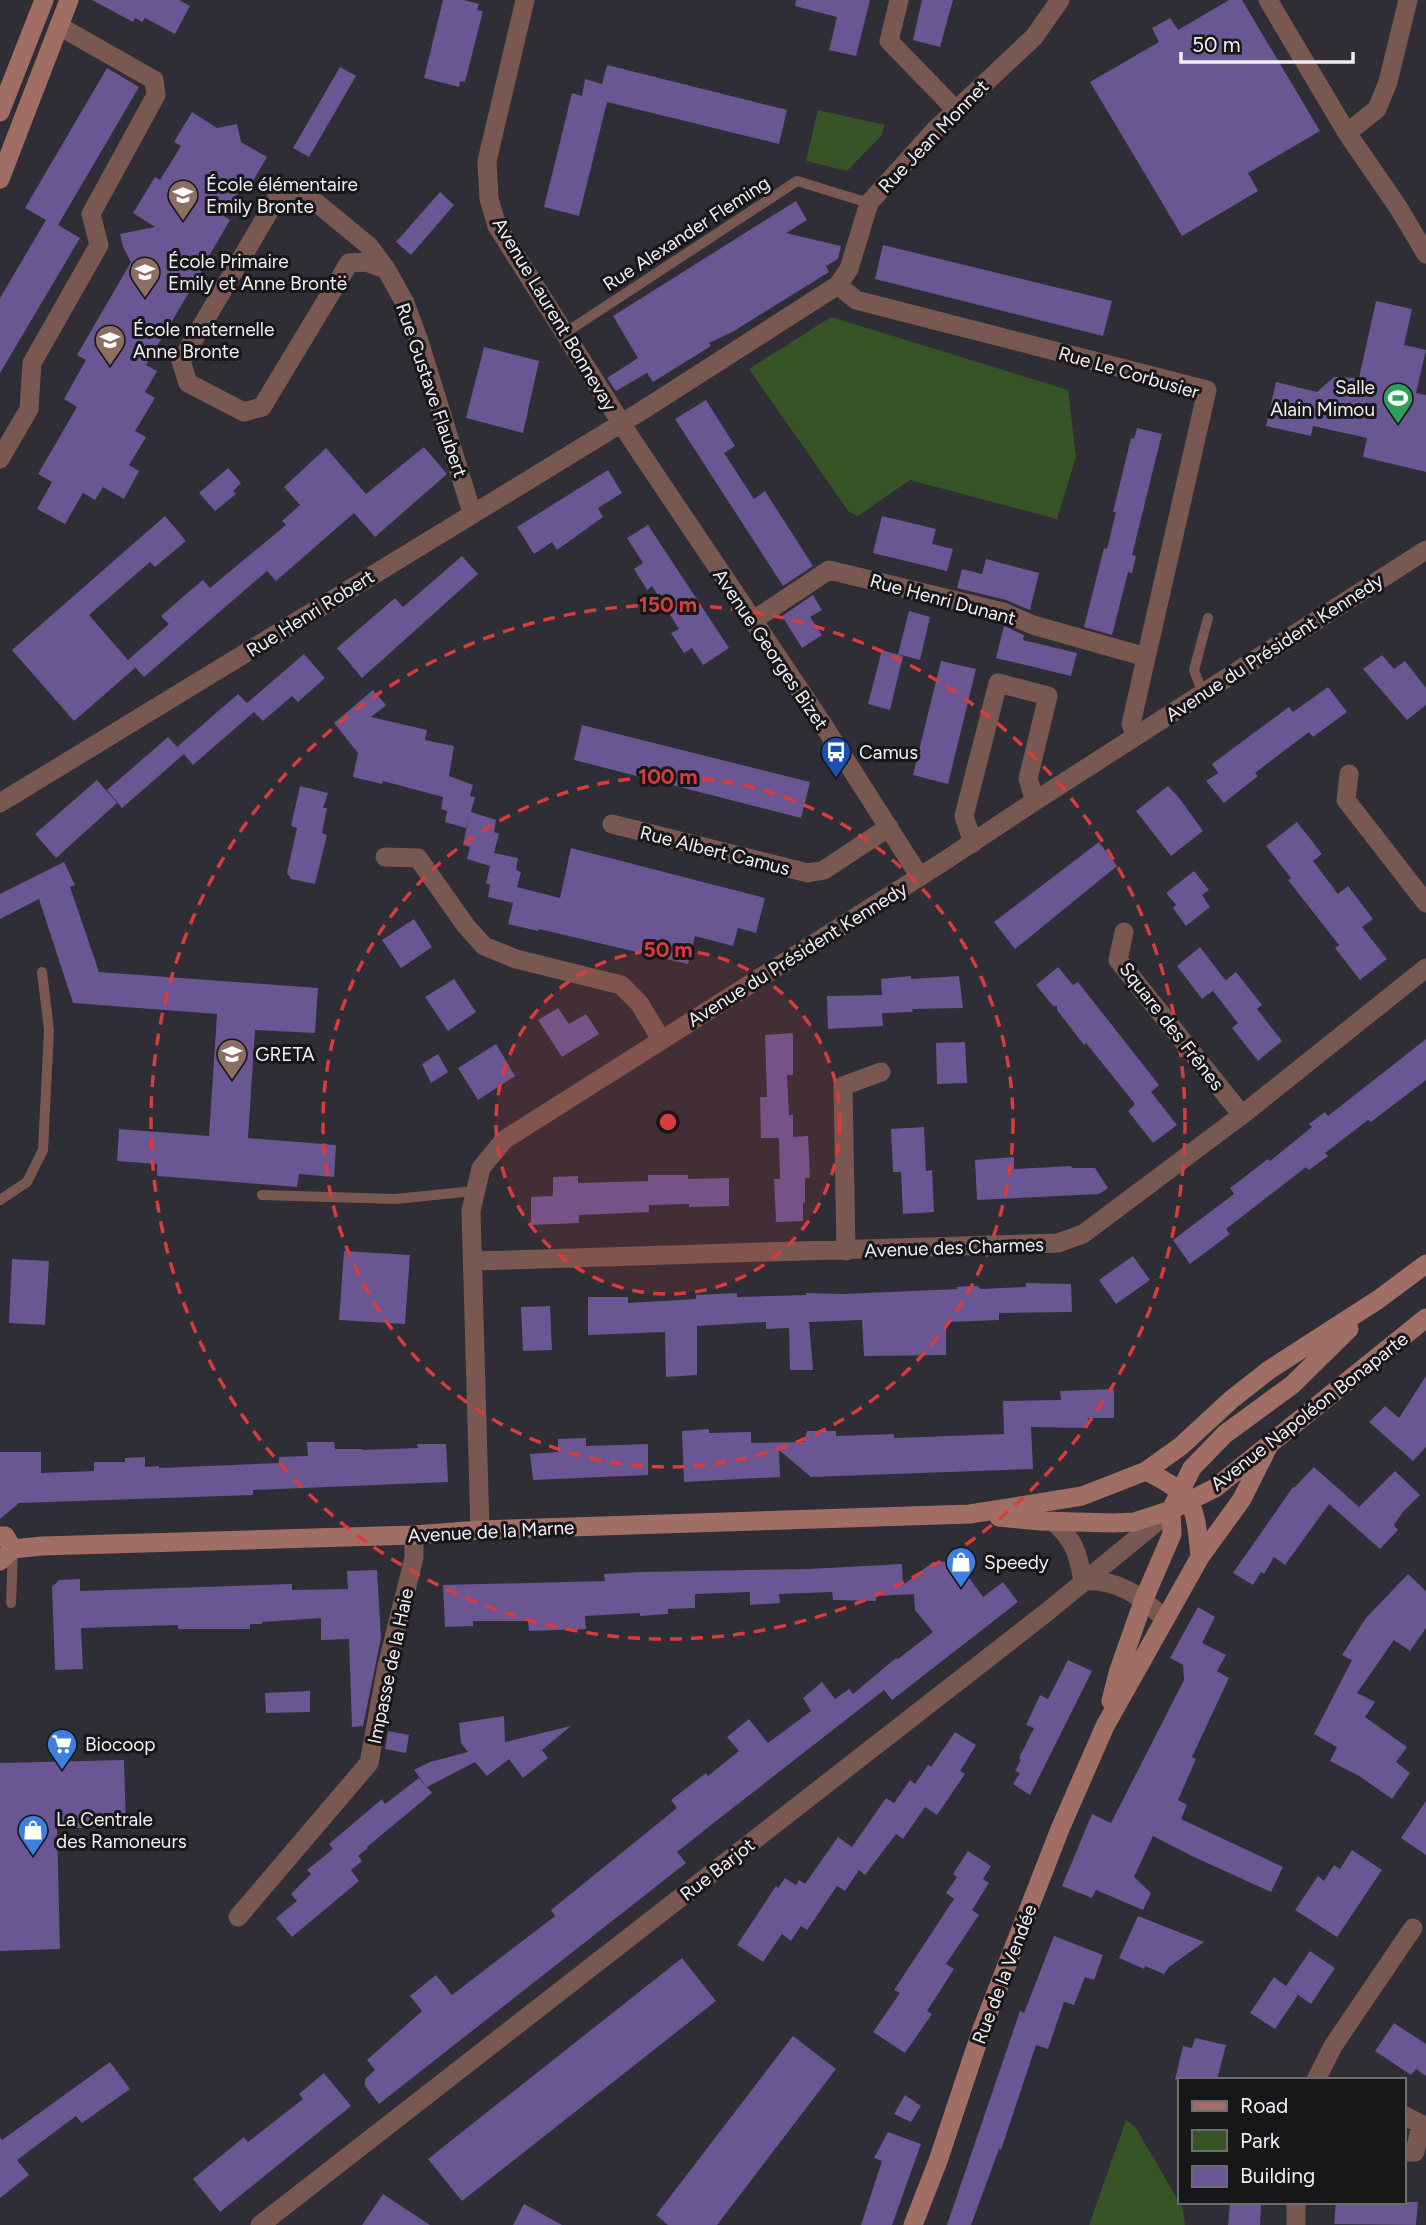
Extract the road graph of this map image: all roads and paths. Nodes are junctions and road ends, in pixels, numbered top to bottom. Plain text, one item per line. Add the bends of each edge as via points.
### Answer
1 (44, 0) edge
2 (69, 0) edge
3 (525, 0) edge
4 (899, 0) edge
5 (1060, 0) edge
6 (1268, 0) edge
7 (1408, 0) edge
8 (59, 26) junction
9 (2, 104) edge
10 (956, 110) junction
11 (1347, 133) junction
12 (0, 178) edge
13 (869, 203) junction
14 (1426, 254) edge
15 (386, 269) junction
16 (838, 285) junction
17 (565, 333) junction
18 (621, 422) junction
19 (0, 459) edge
20 (472, 513) junction
21 (1426, 550) edge
22 (1208, 618) dead end
23 (752, 621) junction
24 (1146, 657) junction
25 (1203, 694) junction
26 (1136, 735) junction
27 (1349, 774) dead end
28 (1035, 800) junction
29 (0, 803) edge
30 (612, 824) dead end
31 (889, 827) junction
32 (973, 843) junction
33 (385, 857) dead end
34 (920, 877) junction
35 (1426, 903) edge
36 (1124, 932) dead end
37 (1426, 968) edge
38 (43, 972) dead end
39 (661, 1039) junction
40 (881, 1072) dead end
41 (1242, 1115) junction
42 (474, 1191) junction
43 (262, 1195) dead end
44 (0, 1200) edge
45 (845, 1251) junction
46 (474, 1261) junction
47 (1426, 1264) edge
48 (1379, 1299) junction
49 (1426, 1318) edge
50 (1268, 1447) junction
51 (1146, 1471) junction
52 (1180, 1501) junction
53 (970, 1514) junction
54 (1053, 1521) junction
55 (480, 1530) junction
56 (414, 1535) junction
57 (4, 1548) edge
58 (1200, 1558) junction
59 (1083, 1581) junction
60 (1144, 1600) junction
61 (11, 1603) dead end
62 (1165, 1619) junction
63 (1105, 1726) junction
64 (238, 1917) dead end
65 (1413, 1928) dead end
66 (1317, 2078) edge
67 (1405, 2116) edge
68 (1405, 2152) edge
69 (1296, 2204) edge
70 (260, 2225) edge
71 (913, 2225) edge
72 (1296, 2225) edge

1 - 9 main road
2 - 8 main road
3 - 17 street, Avenue Laurent Bonnevay via 487,161 489,200 497,226
4 - 10 street via 889,41
5 - 10 street, Rue Jean Monnet via 1034,37
6 - 11 street
7 - 11 street via 1377,108
8 - 12 main road
8 - 19 street via 154,80 156,95 91,214 99,245 32,363 29,409
10 - 13 street, Rue Jean Monnet
11 - 14 street
13 - 16 street, Rue Jean Monnet via 849,269
13 - 17 lane, Rue Alexander Fleming via 796,181
15 - 15 street, Rue Gustave Flaubert via 369,246 301,190 281,191 181,361 188,383 244,412 262,407 349,263 366,262
15 - 20 street, Rue Gustave Flaubert via 419,341
16 - 18 street
16 - 24 street, Rue Le Corbusier via 856,300 1207,390
17 - 18 street, Avenue Laurent Bonnevay
18 - 20 street, Rue Henri Robert
18 - 23 street, Avenue Georges Bizet
20 - 29 street, Rue Henri Robert
21 - 25 street, Avenue du Président Kennedy
22 - 25 lane via 1194,670
23 - 24 street, Rue Henri Dunant via 830,570 1003,612
23 - 31 street, Avenue Georges Bizet
24 - 26 street, Rue Le Corbusier via 1131,724
25 - 26 street, Avenue du Président Kennedy
26 - 28 street, Avenue du Président Kennedy
27 - 35 street via 1346,800
28 - 32 street, Avenue du Président Kennedy
28 - 32 street via 1028,779 1048,696 998,683 964,816
30 - 31 street, Rue Albert Camus via 808,873 824,870
31 - 34 street, Avenue Georges Bizet
32 - 34 street, Avenue du Président Kennedy
33 - 39 street via 418,858 484,946 516,959 621,985 639,1003
34 - 39 street, Avenue du Président Kennedy
36 - 41 street, Square des Frênes via 1118,960
37 - 41 street, Avenue des Charmes
38 - 44 lane via 49,1030 43,1150 27,1182
39 - 42 street, Avenue du Président Kennedy via 504,1140 481,1168
40 - 45 street via 843,1086
41 - 45 street, Avenue des Charmes via 1083,1234 1058,1243
42 - 43 lane via 395,1199
42 - 46 street, Avenue du Président Kennedy
45 - 46 street, Avenue des Charmes
46 - 55 street, Avenue du Président Kennedy
47 - 48 main road, Avenue Napoléon Bonaparte
48 - 51 main road, Avenue Napoléon Bonaparte via 1269,1370
48 - 52 main road, Avenue Napoléon Bonaparte via 1292,1385 1203,1454 1192,1468
49 - 50 main road, Avenue Napoléon Bonaparte
50 - 52 main road, Avenue Napoléon Bonaparte via 1215,1488
50 - 58 main road, Rue de la Vendée via 1237,1507
51 - 52 main road
51 - 53 main road, Avenue de la Marne via 1082,1496
52 - 54 main road, Avenue de la Marne via 1134,1522
52 - 58 main road via 1196,1517
52 - 59 street, Rue Barjot
52 - 60 main road, Rue de la Vendée via 1172,1534
53 - 54 main road, Avenue de la Marne
53 - 55 main road, Avenue de la Marne
54 - 59 street via 1075,1546
55 - 56 main road, Avenue de la Marne
56 - 57 main road, Avenue de la Marne
56 - 64 street, Impasse de la Haie via 414,1558 369,1763
57 - 61 lane
58 - 62 main road, Rue de la Vendée
59 - 60 street via 1113,1583
59 - 70 street, Rue Barjot
60 - 62 street
60 - 63 main road, Rue de la Vendée
62 - 63 main road, Rue de la Vendée
63 - 71 main road, Rue de la Vendée via 982,2029
65 - 66 street via 1333,2046
67 - 68 street via 1421,2124 1415,2152
69 - 72 street

